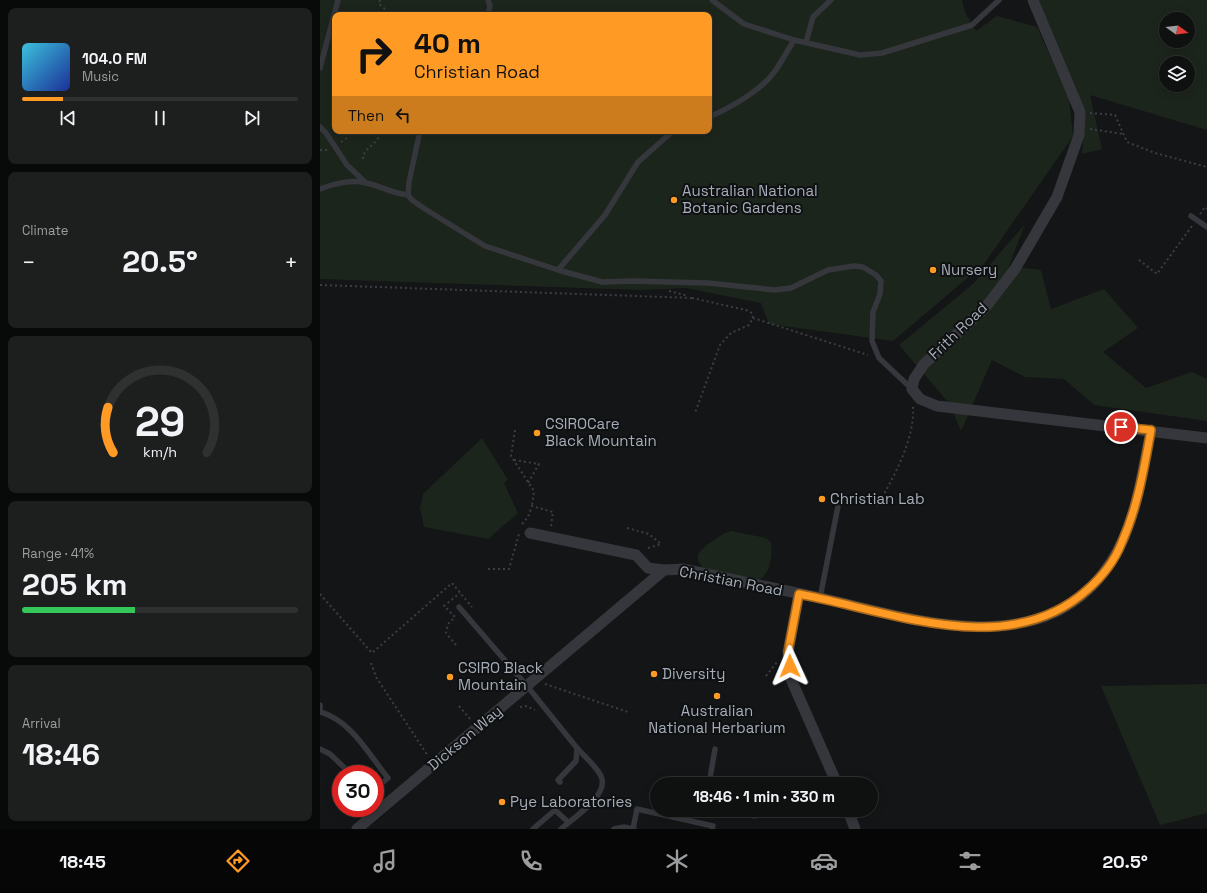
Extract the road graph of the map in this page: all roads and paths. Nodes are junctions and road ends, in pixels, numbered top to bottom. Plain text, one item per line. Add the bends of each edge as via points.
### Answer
1 (338, 0) edge
2 (380, 0) edge
3 (488, 0) edge
4 (712, 0) edge
5 (831, 0) edge
6 (1000, 0) edge
7 (1033, 0) edge
8 (335, 12) edge
9 (387, 12) edge
10 (489, 12) edge
11 (332, 23) edge
12 (794, 40) junction
13 (806, 42) junction
14 (320, 68) edge
15 (1080, 112) junction
16 (712, 116) edge
17 (320, 126) edge
18 (1080, 127) junction
19 (348, 134) edge
20 (377, 134) edge
21 (419, 134) edge
22 (670, 134) edge
23 (1124, 134) junction
24 (335, 146) junction
25 (363, 159) dead end
26 (1207, 167) edge
27 (365, 182) junction
28 (320, 189) edge
29 (408, 195) junction
30 (1207, 209) edge
31 (1191, 216) dead end
32 (1196, 220) junction
33 (1207, 227) edge
34 (1139, 260) dead end
35 (558, 270) junction
36 (320, 285) edge
37 (668, 291) dead end
38 (693, 298) junction
39 (753, 318) junction
40 (879, 358) junction
41 (912, 389) junction
42 (695, 413) dead end
43 (515, 430) dead end
44 (1151, 430) junction
45 (1207, 438) edge
46 (513, 459) junction
47 (528, 483) junction
48 (839, 501) dead end
49 (532, 506) junction
50 (877, 506) dead end
51 (627, 528) dead end
52 (525, 532) junction
53 (552, 532) dead end
54 (642, 550) dead end
55 (488, 569) dead end
56 (664, 570) junction
57 (460, 593) junction
58 (320, 594) edge
59 (799, 594) junction
60 (820, 598) junction
61 (459, 607) dead end
62 (473, 608) dead end
63 (456, 645) dead end
64 (779, 655) dead end
65 (372, 664) dead end
66 (766, 676) dead end
67 (546, 679) dead end
68 (544, 683) junction
69 (528, 686) junction
70 (544, 690) dead end
71 (320, 705) edge
72 (459, 706) dead end
73 (519, 707) dead end
74 (536, 710) dead end
75 (320, 712) edge
76 (628, 712) dead end
77 (472, 721) dead end
78 (577, 748) junction
79 (320, 749) edge
80 (715, 749) dead end
81 (429, 757) dead end
82 (342, 765) edge
83 (377, 765) edge
84 (384, 773) edge
85 (710, 777) edge
86 (834, 777) edge
87 (384, 781) edge
88 (560, 782) dead end
89 (384, 801) edge
90 (368, 817) edge
91 (851, 817) edge
92 (568, 822) junction
93 (357, 829) edge
94 (533, 829) edge
95 (561, 829) edge
96 (614, 829) edge
97 (634, 829) edge
98 (712, 829) edge
99 (855, 829) edge

1 - 8 lane
2 - 9 path via 379,4
3 - 10 lane
4 - 12 lane via 744,24
5 - 13 lane via 814,17
6 - 13 lane via 972,25 882,53 860,55
7 - 15 street, Frith Road
11 - 14 lane
12 - 13 lane
12 - 16 lane via 774,73 752,92
15 - 18 street, Frith Road
15 - 23 path via 1115,115
17 - 24 lane
18 - 23 path
18 - 41 street, Frith Road via 1058,197 1015,269 985,308 924,364 914,379
19 - 24 path via 347,138
20 - 25 path via 378,138 365,150
21 - 29 lane
22 - 35 lane via 638,162 605,215
23 - 26 path via 1128,142 1155,153
24 - 27 lane via 347,165
27 - 28 lane
27 - 29 lane via 389,192
29 - 35 lane via 485,246
30 - 32 path via 1205,208
31 - 32 lane
32 - 33 lane
32 - 34 path via 1157,274
35 - 40 lane via 602,282 633,280 708,283 775,290 791,288 828,270 863,267 881,281 872,326 872,341
36 - 38 path
37 - 38 path
38 - 39 path via 746,310 752,313
39 - 40 path
39 - 42 path via 749,325 731,333 720,345
40 - 41 lane
41 - 44 street via 920,399 937,406
41 - 50 path via 914,417 905,449
43 - 46 path via 511,456
44 - 45 street
44 - 60 street, Christian Road via 1139,492 1122,542 1111,563 1096,582 1079,598 1059,610 1037,620 1014,626 966,627 936,624
46 - 47 path
46 - 47 path via 539,464
47 - 49 path via 534,492
48 - 60 lane
49 - 52 path via 528,518 523,521
49 - 53 path via 553,512 550,527
51 - 54 path via 649,534 661,544
52 - 55 path via 509,569
52 - 56 street, Christian Road via 636,555 648,568
56 - 59 street, Christian Road via 684,569
56 - 69 street, Dickson Way
57 - 58 path via 452,583 372,653
57 - 62 path
57 - 63 path via 444,606 455,617 448,624 446,632
59 - 60 street, Christian Road
59 - 86 street via 788,652 791,679
61 - 69 lane
64 - 66 path via 778,662
65 - 81 path via 376,677
67 - 68 path
68 - 70 path
68 - 76 path
69 - 78 lane
69 - 89 street, Dickson Way
71 - 75 lane
72 - 77 path
73 - 74 path via 526,706
75 - 83 lane via 345,725
78 - 88 lane via 576,761 558,780
78 - 92 lane via 601,776 603,788 598,797
79 - 82 lane
80 - 85 lane
84 - 87 lane via 388,778
90 - 93 street, Dickson Way
91 - 99 street
92 - 94 lane via 555,810
92 - 95 lane
96 - 97 lane
97 - 98 lane via 637,809 712,826

